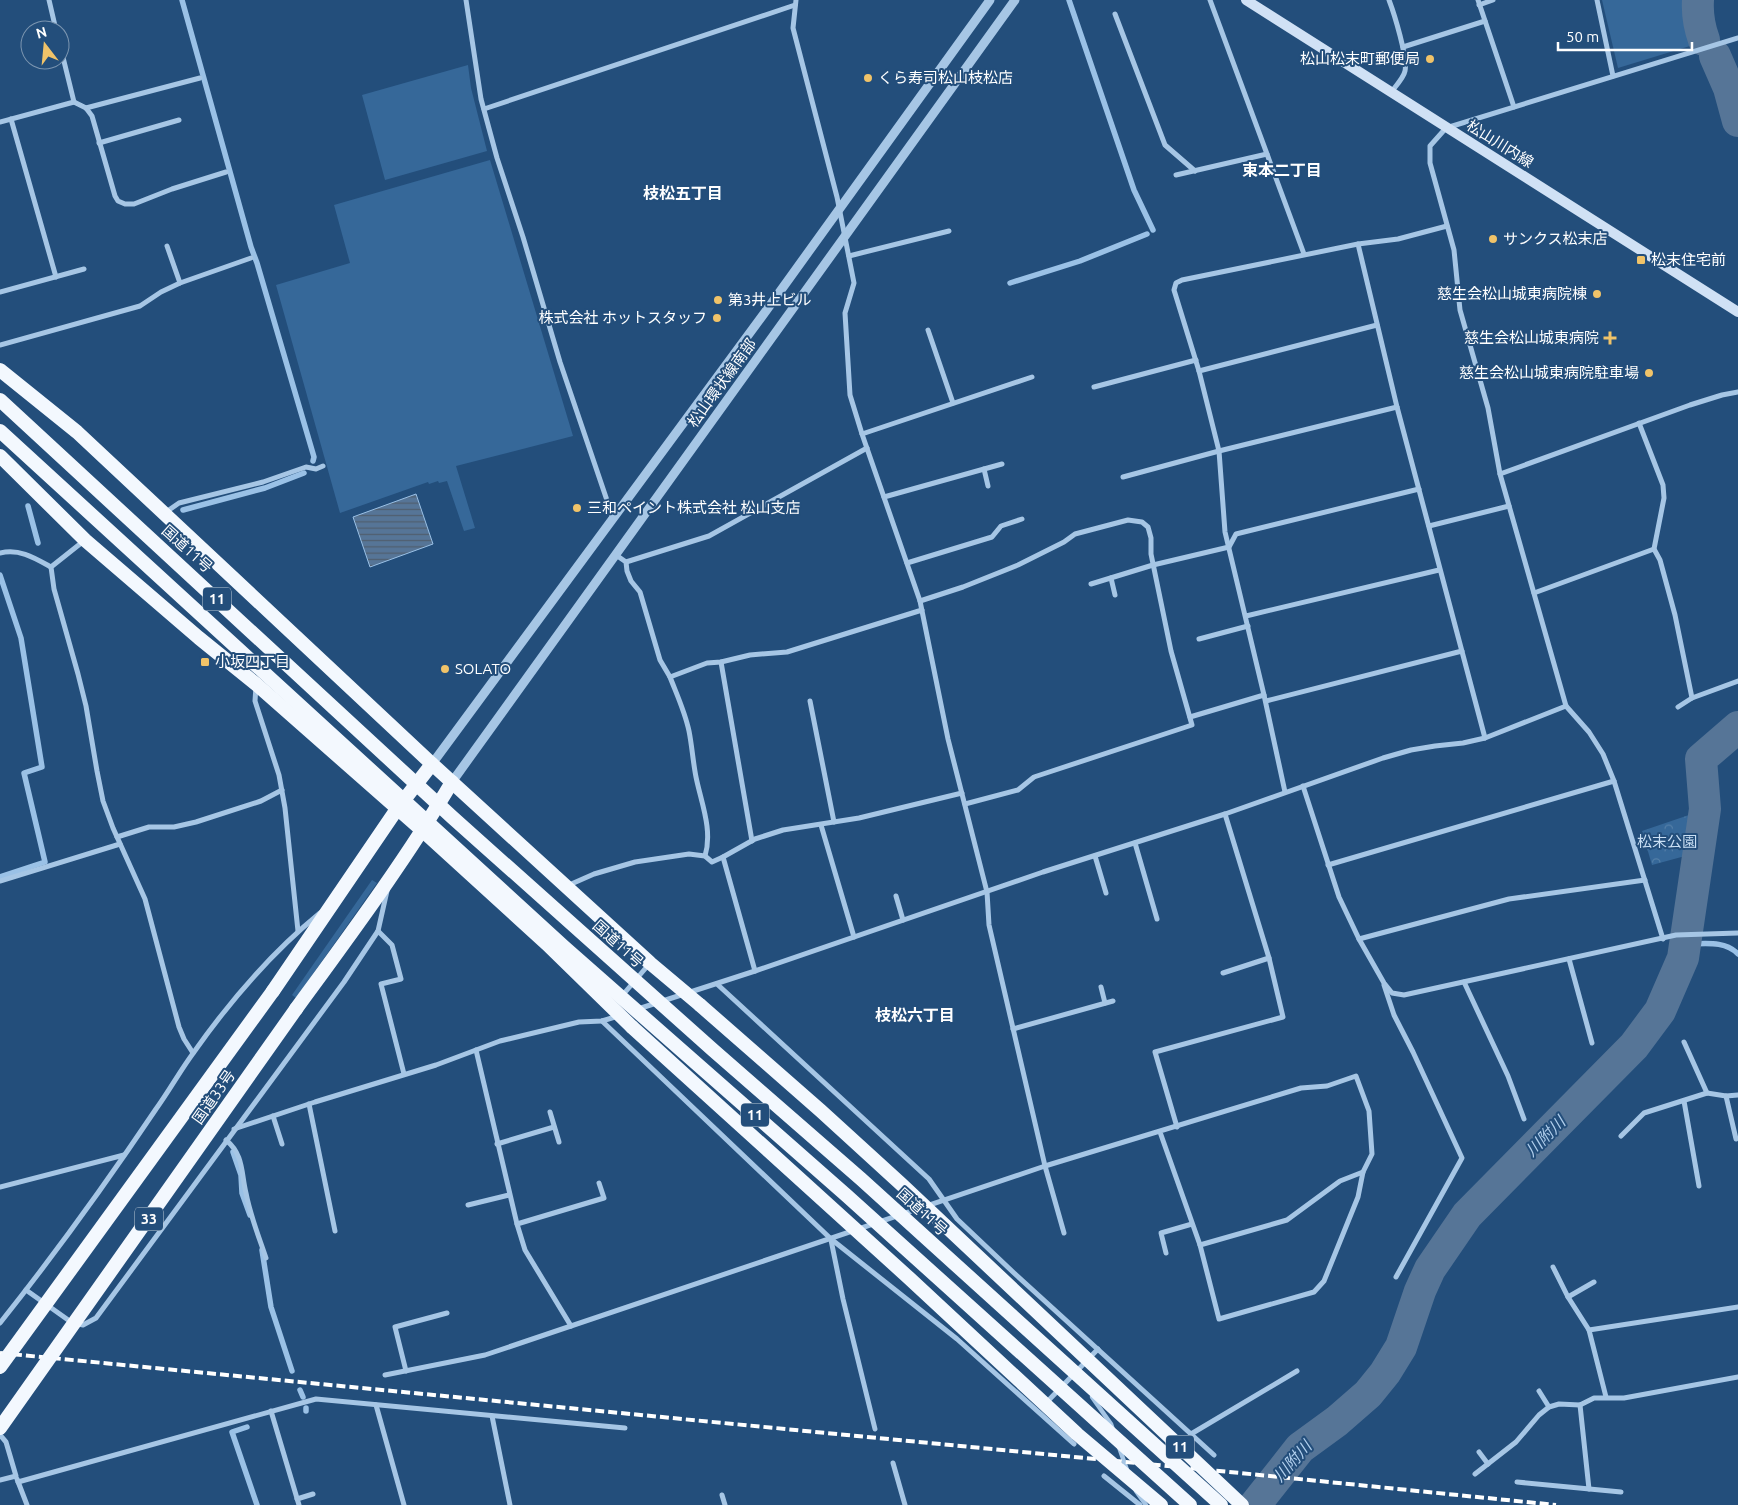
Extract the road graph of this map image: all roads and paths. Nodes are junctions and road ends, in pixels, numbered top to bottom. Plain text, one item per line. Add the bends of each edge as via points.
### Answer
1 (49, 0) edge
2 (466, 0) edge
3 (990, 0) edge
4 (1015, 0) edge
5 (1210, 0) edge
6 (1246, 0) edge
7 (1389, 0) edge
8 (1493, 0) edge
9 (1596, 0) edge
10 (795, 2) edge
11 (1479, 2) edge
12 (1115, 14) dead end
13 (54, 20) edge
14 (1485, 21) junction
15 (1738, 38) edge
16 (1403, 47) junction
17 (66, 70) edge
18 (1613, 76) junction
19 (200, 78) dead end
20 (1392, 91) junction
21 (74, 102) junction
22 (1514, 107) junction
23 (86, 108) junction
24 (484, 109) junction
25 (11, 119) junction
26 (179, 120) dead end
27 (0, 122) edge
28 (1446, 128) junction
29 (99, 144) junction
30 (1267, 154) junction
31 (1195, 171) junction
32 (226, 172) dead end
33 (1176, 175) dead end
34 (839, 209) junction
35 (1447, 226) junction
36 (949, 231) dead end
37 (845, 236) junction
38 (1358, 244) junction
39 (167, 246) dead end
40 (1304, 254) junction
41 (849, 256) junction
42 (251, 258) dead end
43 (84, 269) dead end
44 (56, 277) junction
45 (180, 283) junction
46 (0, 292) edge
47 (1738, 312) edge
48 (1377, 325) junction
49 (928, 330) dead end
50 (0, 345) edge
51 (1196, 360) junction
52 (0, 370) edge
53 (1199, 371) junction
54 (1032, 377) dead end
55 (1094, 387) dead end
56 (1738, 392) edge
57 (0, 400) edge
58 (953, 403) junction
59 (1397, 406) junction
60 (1639, 424) junction
61 (0, 431) edge
62 (862, 434) junction
63 (867, 448) junction
64 (1219, 451) junction
65 (0, 456) edge
66 (1002, 464) dead end
67 (323, 466) dead end
68 (984, 469) junction
69 (1500, 474) junction
70 (1123, 477) dead end
71 (988, 486) dead end
72 (1419, 489) junction
73 (884, 497) junction
74 (1509, 506) junction
75 (163, 514) junction
76 (613, 519) junction
77 (1022, 520) dead end
78 (1429, 526) junction
79 (85, 540) junction
80 (1229, 547) junction
81 (1654, 549) junction
82 (0, 553) edge
83 (616, 555) junction
84 (626, 562) junction
85 (907, 563) junction
86 (1153, 565) junction
87 (51, 567) junction
88 (1439, 570) junction
89 (1111, 578) junction
90 (1091, 584) dead end
91 (1534, 593) junction
92 (1115, 595) dead end
93 (920, 601) junction
94 (922, 610) junction
95 (1246, 616) junction
96 (1248, 626) junction
97 (1199, 639) dead end
98 (1462, 651) junction
99 (721, 662) junction
100 (670, 677) junction
101 (1738, 681) edge
102 (256, 684) junction
103 (1264, 695) junction
104 (1692, 698) junction
105 (810, 701) dead end
106 (1266, 701) junction
107 (1566, 706) junction
108 (1678, 707) dead end
109 (1190, 717) junction
110 (1484, 738) junction
111 (432, 764) junction
112 (1614, 781) junction
113 (452, 782) junction
114 (1303, 786) junction
115 (282, 790) junction
116 (1285, 792) junction
117 (962, 793) junction
118 (965, 804) junction
119 (397, 810) junction
120 (1225, 814) junction
121 (834, 822) junction
122 (821, 825) junction
123 (423, 831) junction
124 (117, 837) junction
125 (752, 841) junction
126 (1135, 843) junction
127 (120, 844) junction
128 (705, 856) junction
129 (1094, 856) junction
130 (723, 857) junction
131 (1328, 865) junction
132 (1645, 880) junction
133 (0, 881) edge
134 (389, 881) junction
135 (566, 886) junction
136 (988, 892) junction
137 (1106, 893) dead end
138 (896, 896) dead end
139 (334, 901) junction
140 (1157, 919) dead end
141 (903, 920) junction
142 (298, 931) junction
143 (378, 931) junction
144 (1738, 933) edge
145 (854, 937) junction
146 (1359, 939) junction
147 (1663, 939) junction
148 (1269, 958) junction
149 (1569, 960) junction
150 (650, 963) junction
151 (755, 971) junction
152 (1223, 973) dead end
153 (1464, 982) junction
154 (1384, 983) junction
155 (717, 984) junction
156 (1101, 987) dead end
157 (686, 994) junction
158 (1114, 1001) dead end
159 (1105, 1003) junction
160 (616, 1012) junction
161 (602, 1021) junction
162 (1013, 1029) junction
163 (1684, 1042) dead end
164 (1592, 1043) dead end
165 (476, 1050) junction
166 (193, 1053) junction
167 (404, 1074) junction
168 (1707, 1093) junction
169 (1738, 1095) edge
170 (1726, 1096) junction
171 (1684, 1101) junction
172 (309, 1104) junction
173 (550, 1112) dead end
174 (272, 1116) junction
175 (1524, 1119) dead end
176 (554, 1127) junction
177 (1176, 1127) junction
178 (234, 1129) junction
179 (1160, 1132) junction
180 (1621, 1136) dead end
181 (1736, 1139) dead end
182 (226, 1140) junction
183 (559, 1142) dead end
184 (282, 1144) dead end
185 (497, 1144) junction
186 (125, 1154) junction
187 (1045, 1166) junction
188 (1363, 1172) junction
189 (599, 1184) dead end
190 (0, 1186) edge
191 (1699, 1186) dead end
192 (509, 1195) junction
193 (943, 1200) junction
194 (468, 1205) dead end
195 (517, 1224) junction
196 (1192, 1224) junction
197 (335, 1231) dead end
198 (1064, 1233) dead end
199 (831, 1239) junction
200 (1200, 1245) junction
201 (1166, 1253) dead end
202 (266, 1258) dead end
203 (1553, 1267) dead end
204 (1396, 1278) dead end
205 (1594, 1282) dead end
206 (26, 1290) junction
207 (1568, 1297) junction
208 (1738, 1307) edge
209 (447, 1313) dead end
210 (0, 1323) edge
211 (571, 1326) junction
212 (1589, 1330) junction
213 (1098, 1349) junction
214 (0, 1368) edge
215 (406, 1371) junction
216 (1297, 1371) dead end
217 (385, 1375) dead end
218 (1072, 1376) junction
219 (1738, 1378) edge
220 (1539, 1391) dead end
221 (1606, 1398) junction
222 (376, 1405) junction
223 (1580, 1405) junction
224 (1549, 1407) junction
225 (271, 1411) junction
226 (1038, 1411) junction
227 (492, 1416) junction
228 (0, 1428) edge
229 (625, 1428) dead end
230 (875, 1429) dead end
231 (1191, 1434) junction
232 (0, 1435) edge
233 (1074, 1444) dead end
234 (1478, 1452) dead end
235 (1214, 1455) dead end
236 (893, 1463) dead end
237 (1488, 1464) junction
238 (1475, 1474) dead end
239 (1104, 1476) dead end
240 (17, 1479) junction
241 (0, 1480) edge
242 (1518, 1482) dead end
243 (1589, 1489) junction
244 (1622, 1492) dead end
245 (313, 1494) dead end
246 (722, 1495) dead end
247 (297, 1499) junction
248 (27, 1505) edge
249 (299, 1505) edge
250 (404, 1505) edge
251 (510, 1505) edge
252 (725, 1505) edge
253 (905, 1505) edge
254 (1140, 1505) edge
255 (1146, 1505) edge
256 (1161, 1505) edge
257 (1190, 1505) edge
258 (1221, 1505) edge
259 (1242, 1505) edge

1 - 13 street
2 - 24 street
3 - 34 street, 松山環状線南部
4 - 37 street, 松山環状線南部
5 - 30 street
6 - 20 main road, 松山川内線
7 - 16 street
8 - 11 street
9 - 18 street
10 - 24 street
10 - 34 street via 793,28
11 - 14 street
12 - 31 street via 1165,145
14 - 16 street
14 - 22 street
15 - 18 street
16 - 20 street via 1405,71
17 - 21 street
18 - 22 street
19 - 23 street
20 - 28 main road, 松山川内線
21 - 23 street
21 - 25 street
22 - 28 street
23 - 29 street via 92,116
24 - 76 street via 560,362
25 - 27 street
25 - 44 street
26 - 29 street
28 - 35 street via 1430,146 1430,163
28 - 47 main road, 松山川内線
29 - 32 street via 115,196 125,204 134,204
30 - 31 street
30 - 40 street
31 - 33 street
34 - 37 street
34 - 76 street, 松山環状線南部
35 - 38 street via 1398,239
35 - 69 street via 1454,250 1460,310 1488,408
36 - 41 street
37 - 41 street
37 - 83 street, 松山環状線南部
38 - 40 street
38 - 48 street
39 - 45 street
40 - 51 street via 1176,283 1174,290
41 - 62 street via 854,282 845,313 850,394
42 - 45 street
43 - 44 street
44 - 46 street
45 - 50 street via 140,306
48 - 53 street
48 - 59 street
49 - 58 street
51 - 53 street
51 - 55 street
52 - 75 highway, 国道11号 / 11 via 76,432
53 - 64 street
54 - 58 street
56 - 60 street
57 - 258 highway, 国道11号 / 11, bridge via 460,824 861,1179
58 - 62 street
59 - 64 street
59 - 72 street
60 - 69 street
60 - 81 street via 1663,485 1664,498
61 - 257 highway, 11, bridge via 564,947 846,1195
62 - 63 street
63 - 73 street
63 - 84 street via 709,536
64 - 70 street
64 - 80 street
65 - 79 highway, 11
66 - 68 street
67 - 75 street via 306,467 263,482 179,503
68 - 71 street
68 - 73 street
69 - 74 street
72 - 78 street
72 - 80 street via 1236,534
73 - 85 street
74 - 78 street
74 - 91 street
75 - 111 highway, 国道11号 / 11
76 - 111 street, 松山環状線南部
77 - 85 street via 1001,526 992,537
78 - 88 street
79 - 87 street
79 - 102 highway, 11
80 - 86 street
80 - 95 street
81 - 91 street
81 - 104 street via 1675,615
82 - 87 street via 32,556
83 - 84 street
83 - 113 street, 松山環状線南部
84 - 100 street via 631,581 640,592 660,660
85 - 93 street
86 - 89 street
86 - 93 street via 1148,527 1142,522 1128,520 1075,534 1018,564
86 - 109 street via 1171,651
87 - 124 street via 86,706 100,786
88 - 95 street
88 - 98 street
89 - 90 street
89 - 92 street
91 - 107 street
93 - 94 street
94 - 99 street via 787,652 750,655
94 - 117 street
95 - 96 street
96 - 97 street
96 - 103 street
98 - 106 street
98 - 110 street
99 - 100 street via 707,663
99 - 125 street
100 - 128 street via 689,732 707,826
101 - 104 street
102 - 115 street via 255,701
102 - 119 highway, 11
103 - 106 street
103 - 109 street
104 - 108 street
105 - 121 street
106 - 116 street
107 - 110 street
107 - 112 street via 1589,732
109 - 118 street via 1192,725 1034,777 1018,790
110 - 114 street via 1411,750
111 - 113 highway, 国道11号 / 11
111 - 119 highway, 国道33号 / 33
112 - 131 street
112 - 132 street
113 - 123 highway, 国道33号 / 33
113 - 135 highway, 11
114 - 116 street
114 - 131 street
115 - 124 street via 261,801 196,822 174,827 149,827
115 - 142 street
116 - 120 street
117 - 118 street
117 - 121 street
118 - 136 street
119 - 123 highway, 11
119 - 139 highway, 国道33号 / 33
120 - 126 street
120 - 148 street
121 - 122 street
122 - 125 street via 783,830
122 - 145 street
123 - 134 highway, 国道33号 / 33
123 - 160 highway, 11
124 - 127 street
125 - 130 street
126 - 129 street
126 - 140 street
127 - 133 street
127 - 166 street via 145,899 179,1027
128 - 130 street via 712,862
128 - 135 street via 689,854 635,862
129 - 136 street
129 - 137 street
130 - 151 street
131 - 146 street
132 - 146 street via 1509,899
132 - 147 street
134 - 143 street
134 - 228 highway, 国道33号 / 33, bridge
135 - 150 highway, 11
136 - 141 street
136 - 162 street via 989,925
138 - 141 street
139 - 142 street
139 - 214 highway, 国道33号 / 33, bridge via 273,991
141 - 145 street
142 - 166 street via 253,976
143 - 167 street via 392,945 401,979 381,984
143 - 178 street
144 - 147 street
145 - 151 street
146 - 154 street
147 - 149 street
148 - 152 street
148 - 177 street via 1283,1017 1155,1052
149 - 153 street
149 - 164 street
150 - 157 highway, 11
150 - 160 street
151 - 155 street
153 - 154 street via 1404,995 1392,993
153 - 175 street via 1508,1076
154 - 204 street via 1394,1015 1462,1158
155 - 157 street
155 - 193 street via 929,1179
156 - 159 street
157 - 160 street
157 - 259 highway, 11, bridge via 901,1184
158 - 159 street
159 - 162 street
160 - 161 street
160 - 161 street
160 - 256 highway, 11, bridge via 1077,1434
161 - 165 street via 579,1022
161 - 199 street
162 - 187 street
163 - 168 street
165 - 167 street
165 - 185 street
166 - 186 street
167 - 172 street
168 - 170 street
168 - 171 street
169 - 170 street
170 - 181 street
171 - 180 street via 1644,1113
171 - 191 street
172 - 174 street
172 - 197 street
173 - 176 street
174 - 178 street
174 - 184 street
176 - 183 street
176 - 185 street
177 - 179 street
177 - 188 street via 1301,1088 1327,1086 1356,1076 1369,1111 1371,1130 1372,1154
178 - 182 street
179 - 187 street
179 - 196 street
182 - 202 street via 234,1146 243,1169 246,1193
182 - 206 street via 96,1318 84,1325 71,1322
185 - 192 street
186 - 190 street
186 - 206 street
187 - 193 street
187 - 198 street
188 - 200 street via 1340,1181 1287,1220
188 - 200 street via 1358,1197 1324,1281 1314,1292 1219,1319
189 - 195 street via 604,1198
192 - 194 street
192 - 195 street
193 - 199 street
193 - 213 street via 957,1219
195 - 211 street via 526,1250
196 - 200 street
196 - 201 street via 1161,1234
199 - 211 street
199 - 226 street via 957,1339
199 - 230 street
203 - 207 street
205 - 207 street
206 - 210 street
207 - 212 street
208 - 212 street
209 - 215 street via 395,1327
211 - 215 street via 485,1355
212 - 221 street
213 - 218 street
213 - 231 street
215 - 217 street
216 - 231 street
218 - 226 street
218 - 255 street via 1094,1398 1111,1424 1131,1482
219 - 221 street via 1624,1398
220 - 224 street
221 - 223 street via 1594,1398
222 - 225 street via 316,1400
222 - 227 street
222 - 250 street
223 - 224 street
223 - 243 street
224 - 237 street via 1516,1442
225 - 240 street
225 - 247 street
226 - 233 street
227 - 229 street
227 - 251 street
231 - 235 street
232 - 240 street via 6,1442
234 - 237 street
236 - 253 street
237 - 238 street
239 - 254 street
240 - 241 street
240 - 248 street
242 - 243 street
243 - 244 street
245 - 247 street
246 - 252 street
247 - 249 street

